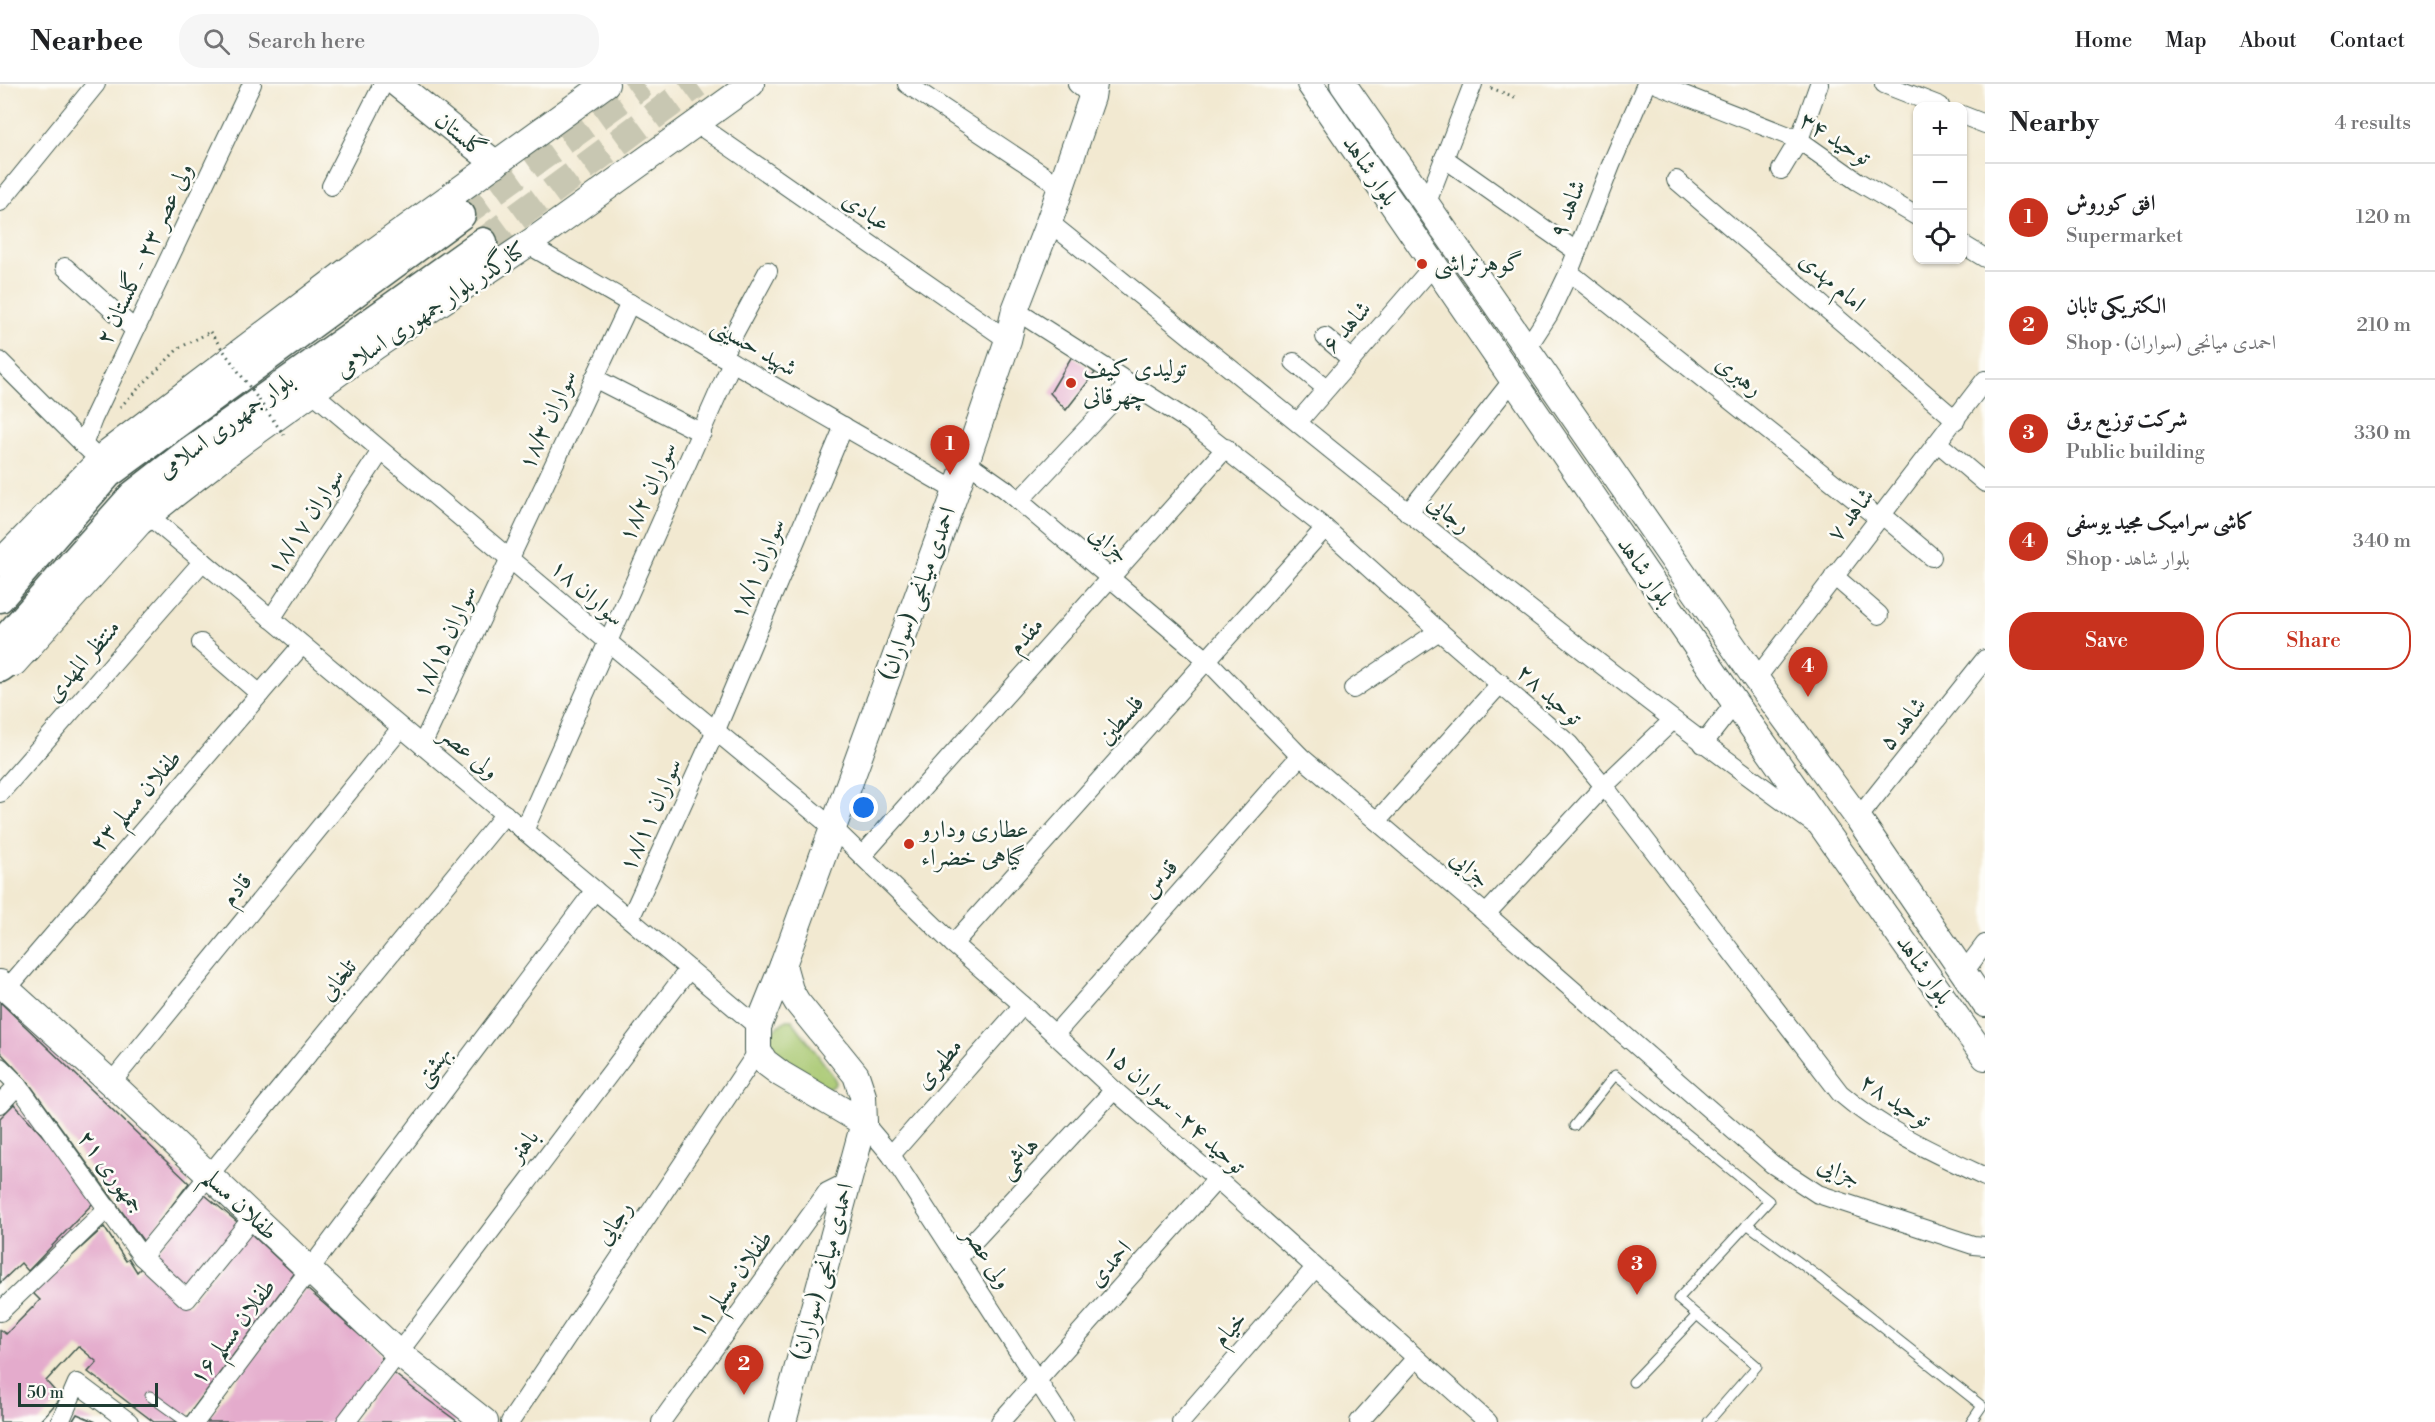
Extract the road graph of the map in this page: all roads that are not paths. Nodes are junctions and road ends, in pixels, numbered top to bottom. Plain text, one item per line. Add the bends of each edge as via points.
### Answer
1 (96, 84) edge
2 (252, 84) edge
3 (384, 84) edge
4 (397, 84) edge
5 (606, 84) edge
6 (751, 84) edge
7 (907, 84) edge
8 (1310, 84) edge
9 (1343, 84) edge
10 (1646, 84) edge
11 (1656, 84) edge
12 (1819, 84) edge
13 (1884, 84) edge
14 (1481, 86) edge
15 (1090, 87) edge
16 (1930, 102) edge
17 (1967, 117) edge
18 (696, 123) junction
19 (1985, 124) edge
20 (1799, 140) junction
21 (1444, 158) junction
22 (496, 164) junction
23 (1781, 170) dead end
24 (1676, 180) dead end
25 (331, 186) dead end
26 (1060, 186) junction
27 (0, 202) edge
28 (1426, 205) junction
29 (1913, 215) edge
30 (461, 216) tunnel mouth
31 (1049, 222) junction
32 (483, 242) tunnel mouth
33 (527, 244) junction
34 (1967, 247) edge
35 (1576, 251) junction
36 (1985, 258) edge
37 (1434, 265) junction
38 (65, 267) dead end
39 (768, 271) dead end
40 (1569, 272) junction
41 (630, 303) junction
42 (1015, 310) junction
43 (135, 330) junction
44 (1325, 337) dead end
45 (1008, 340) junction
46 (1527, 348) junction
47 (727, 359) junction
48 (1351, 359) junction
49 (0, 361) edge
50 (1294, 362) dead end
51 (594, 378) junction
52 (1985, 380) edge
53 (1512, 381) junction
54 (1130, 382) junction
55 (1326, 388) junction
56 (312, 392) junction
57 (1956, 420) junction
58 (1298, 422) junction
59 (844, 426) junction
60 (702, 433) junction
61 (1938, 443) junction
62 (1226, 448) junction
63 (381, 451) junction
64 (91, 452) junction
65 (965, 461) junction
66 (1985, 483) edge
67 (956, 491) junction
68 (1019, 501) junction
69 (1408, 513) junction
70 (149, 516) junction
71 (1880, 516) junction
72 (1325, 528) junction
73 (2, 556) edge
74 (1932, 557) dead end
75 (511, 558) junction
76 (203, 561) junction
77 (1111, 576) junction
78 (1834, 576) junction
79 (0, 598) edge
80 (1879, 615) dead end
81 (271, 619) junction
82 (1439, 631) junction
83 (607, 641) junction
84 (201, 643) dead end
85 (303, 645) junction
86 (13, 646) edge
87 (1985, 659) edge
88 (1207, 660) junction
89 (0, 668) edge
90 (0, 679) edge
91 (1756, 679) junction
92 (1501, 683) junction
93 (1353, 689) dead end
94 (260, 694) junction
95 (1735, 703) junction
96 (1673, 720) junction
97 (401, 728) junction
98 (716, 730) junction
99 (1703, 744) junction
100 (422, 745) junction
101 (1300, 756) junction
102 (1604, 786) junction
103 (0, 793) edge
104 (505, 814) junction
105 (1858, 818) junction
106 (1377, 821) junction
107 (833, 828) junction
108 (524, 831) junction
109 (1828, 834) junction
110 (862, 856) junction
111 (595, 890) junction
112 (1486, 914) junction
113 (630, 920) junction
114 (953, 944) junction
115 (1985, 944) edge
116 (783, 965) junction
117 (689, 969) junction
118 (1964, 972) junction
119 (3, 986) edge
120 (1985, 1004) edge
121 (1023, 1005) junction
122 (1055, 1034) junction
123 (758, 1039) junction
124 (1985, 1057) edge
125 (0, 1067) edge
126 (111, 1083) junction
127 (18, 1085) junction
128 (1114, 1090) junction
129 (0, 1104) edge
130 (864, 1123) junction
131 (1574, 1126) dead end
132 (891, 1155) junction
133 (208, 1175) junction
134 (1985, 1177) edge
135 (1217, 1179) junction
136 (847, 1182) junction
137 (108, 1208) junction
138 (253, 1217) junction
139 (1747, 1224) junction
140 (1985, 1246) edge
141 (142, 1257) junction
142 (958, 1257) junction
143 (1316, 1268) junction
144 (310, 1270) junction
145 (0, 1312) edge
146 (1697, 1315) junction
147 (398, 1352) junction
148 (1416, 1358) junction
149 (1038, 1382) junction
150 (1633, 1382) dead end
151 (150, 1396) dead end
152 (60, 1422) edge
153 (129, 1422) edge
154 (186, 1422) edge
155 (195, 1422) edge
156 (346, 1422) edge
157 (485, 1422) edge
158 (510, 1422) edge
159 (661, 1422) edge
160 (783, 1422) edge
161 (1000, 1422) edge
162 (1064, 1422) edge
163 (1181, 1422) edge
164 (1359, 1422) edge
165 (1488, 1422) edge
166 (1708, 1422) edge
167 (1971, 1422) edge

1 - 27 street
2 - 43 street, ولی عصر ۲۳ - گلستان ۲
3 - 25 street
4 - 22 main road, گلستان
5 - 22 main road
6 - 18 main road, کنارگذر بلوار جمهوری اسلامی
7 - 26 street
8 - 37 main road, بلوار شاهد
9 - 28 main road, بلوار شاهد
10 - 35 street, شاهد ۹
11 - 20 street, توحید ۳۴
12 - 20 street
13 - 16 street
14 - 21 street
15 - 26 main road, احمدی میانجی (سواران)
17 - 19 street
18 - 33 main road, کنارگذر بلوار جمهوری اسلامی
18 - 45 street, عبادی
20 - 23 street
20 - 29 street, توحید ۳۴
21 - 28 street
21 - 35 street
22 - 64 main road
24 - 57 street, امام مهدی
26 - 31 main road, احمدی میانجی (سواران)
28 - 46 main road, بلوار شاهد
30 - 79 main road, بلوار جمهوری اسلامی via 108,474
31 - 42 main road, احمدی میانجی (سواران)
31 - 58 street, رجایی
32 - 86 main road, بلوار جمهوری اسلامی via 132,495
33 - 41 street, شهید حسینی
33 - 56 main road, کنارگذر بلوار جمهوری اسلامی
34 - 36 street
35 - 40 street, شاهد ۹
37 - 48 street, شاهد ۶
37 - 53 main road, بلوار شاهد
38 - 43 street
39 - 47 street, سواران ۱۸/۲
40 - 46 street, شاهد ۹
40 - 71 street, رهبری
41 - 47 street, شهید حسینی
41 - 51 street, سواران ۱۸/۳
42 - 45 main road, احمدی میانجی (سواران)
42 - 54 street, توحید ۲۸
43 - 64 street, ولی عصر ۲۳ - گلستان ۲ via 93,419
44 - 48 street
45 - 65 main road, احمدی میانجی (سواران)
46 - 91 main road, بلوار شاهد
47 - 59 street, شهید حسینی
47 - 60 street, سواران ۱۸/۲
48 - 55 street, شاهد ۶
49 - 64 street
50 - 55 street
51 - 60 street
51 - 75 street, سواران ۱۸/۳
52 - 57 street, شاهد ۷
53 - 69 street
53 - 95 main road, بلوار شاهد
54 - 62 street, توحید ۲۸
54 - 68 street
55 - 58 street, شاهد ۶
56 - 63 street, سواران ۱۸
56 - 70 main road, کنارگذر بلوار جمهوری اسلامی
57 - 61 street, شاهد ۷
58 - 69 street, رجایی
59 - 67 street, شهید حسینی
59 - 98 street, سواران ۱۸/۱
60 - 83 street, سواران ۱۸/۲
61 - 66 street
61 - 71 street, شاهد ۷
62 - 72 street, توحید ۲۸
62 - 77 street, مقدم
63 - 75 street, سواران ۱۸
63 - 81 street, سواران ۱۸/۱۷
64 - 73 main road
65 - 67 main road, احمدی میانجی (سواران)
65 - 68 street, جزایی
67 - 107 main road, احمدی میانجی (سواران)
68 - 77 street, جزایی
69 - 96 street, رجایی
70 - 76 street, ولی عصر
70 - 86 main road, کنارگذر بلوار جمهوری اسلامی
71 - 74 street, رهبری
71 - 78 street, شاهد ۷
72 - 82 street, توحید ۲۸
72 - 88 street, فلسطین
75 - 83 street, سواران ۱۸
75 - 100 street, سواران ۱۸/۱۵
76 - 81 street, ولی عصر
76 - 103 street, منتظر المهدی
77 - 88 street, جزایی
77 - 110 street, مقدم
78 - 80 street
78 - 91 street, شاهد ۷
81 - 85 street, ولی عصر
82 - 92 street, توحید ۲۸
82 - 93 street
83 - 98 street, سواران ۱۸
83 - 108 street, سواران ۱۸/۲
84 - 94 street
85 - 94 street, طفلان مسلم ۲۳
85 - 97 street, ولی عصر
86 - 89 main road, بلوار جمهوری اسلامی
86 - 90 main road, کنارگذر بلوار جمهوری اسلامی
87 - 105 street, شاهد ۵
88 - 101 street, جزایی
88 - 114 street, فلسطین
91 - 105 main road, بلوار شاهد
92 - 102 street, توحید ۲۸ via 1569,744
92 - 106 street
94 - 119 street, طفلان مسلم ۲۳
95 - 99 street
95 - 109 main road, بلوار شاهد
96 - 99 street, رجایی
96 - 102 street
97 - 100 street, ولی عصر
97 - 126 street, قادم
98 - 107 street, سواران ۱۸
98 - 113 street, سواران ۱۸/۱۱
99 - 109 street, رجایی
100 - 104 street, ولی عصر
101 - 106 street, جزایی
101 - 122 street, قدس
102 - 112 street
102 - 134 street, توحید ۲۸ via 1840,1093 1908,1141
104 - 108 street, ولی عصر
104 - 133 street, تلخابی
105 - 118 main road, بلوار شاهد
106 - 112 street, جزایی
107 - 110 street, توحید ۲۴- سواران ۱۵
107 - 116 main road, احمدی میانجی (سواران)
108 - 111 street, ولی عصر
109 - 124 main road, بلوار شاهد
110 - 114 street, توحید ۲۴- سواران ۱۵
111 - 113 street, ولی عصر
111 - 144 street, بهشتی
112 - 140 street, جزایی via 1772,1164 1818,1194
113 - 117 street, ولی عصر
114 - 121 street, توحید ۲۴- سواران ۱۵
115 - 118 street
116 - 123 main road, احمدی میانجی (سواران)
116 - 130 main road, احمدی میانجی (سواران) via 797,1002 856,1075 863,1096
117 - 123 street, ولی عصر
117 - 147 street, باهنر
118 - 120 main road, بلوار شاهد
119 - 126 main road, طفلان مسلم
121 - 122 street, توحید ۲۴- سواران ۱۵
121 - 132 street, مطهری
122 - 128 street, توحید ۲۴- سواران ۱۵
123 - 130 main road via 765,1062
123 - 158 street, رجایی
125 - 127 street, جمهوری ۲۱
126 - 133 main road, طفلان مسلم
127 - 129 street
127 - 137 street, جمهوری ۲۱
128 - 135 street, توحید ۲۴- سواران ۱۵
128 - 142 street, هاشمی
130 - 132 street, ولی عصر
130 - 136 main road, احمدی میانجی (سواران)
131 - 139 lane via 1615,1075 1769,1201
132 - 142 street, ولی عصر
133 - 138 main road, طفلان مسلم
133 - 141 street, تلخابی
135 - 143 street, توحید ۲۴- سواران ۱۵
135 - 149 street, احمدی
136 - 159 street, طفلان مسلم ۱۱ via 827,1192
136 - 160 main road, احمدی میانجی (سواران)
137 - 141 street, جمهوری ۲۱
137 - 145 street
138 - 141 street, جمهوری ۲۱ via 187,1299
138 - 144 main road, طفلان مسلم
139 - 146 lane via 1678,1299
139 - 167 lane via 1982,1407
142 - 149 street, ولی عصر
143 - 148 street, توحید ۲۴- سواران ۱۵
143 - 163 street, خیام
144 - 147 main road, طفلان مسلم
144 - 155 street, طفلان مسلم ۱۶
146 - 150 lane
146 - 166 lane via 1757,1366
147 - 156 street, باهنر
147 - 157 main road, طفلان مسلم
148 - 164 street
148 - 165 street, توحید ۲۴- سواران ۱۵
149 - 161 street, احمدی
149 - 162 street, ولی عصر
151 - 154 lane
152 - 153 street via 77,1383

